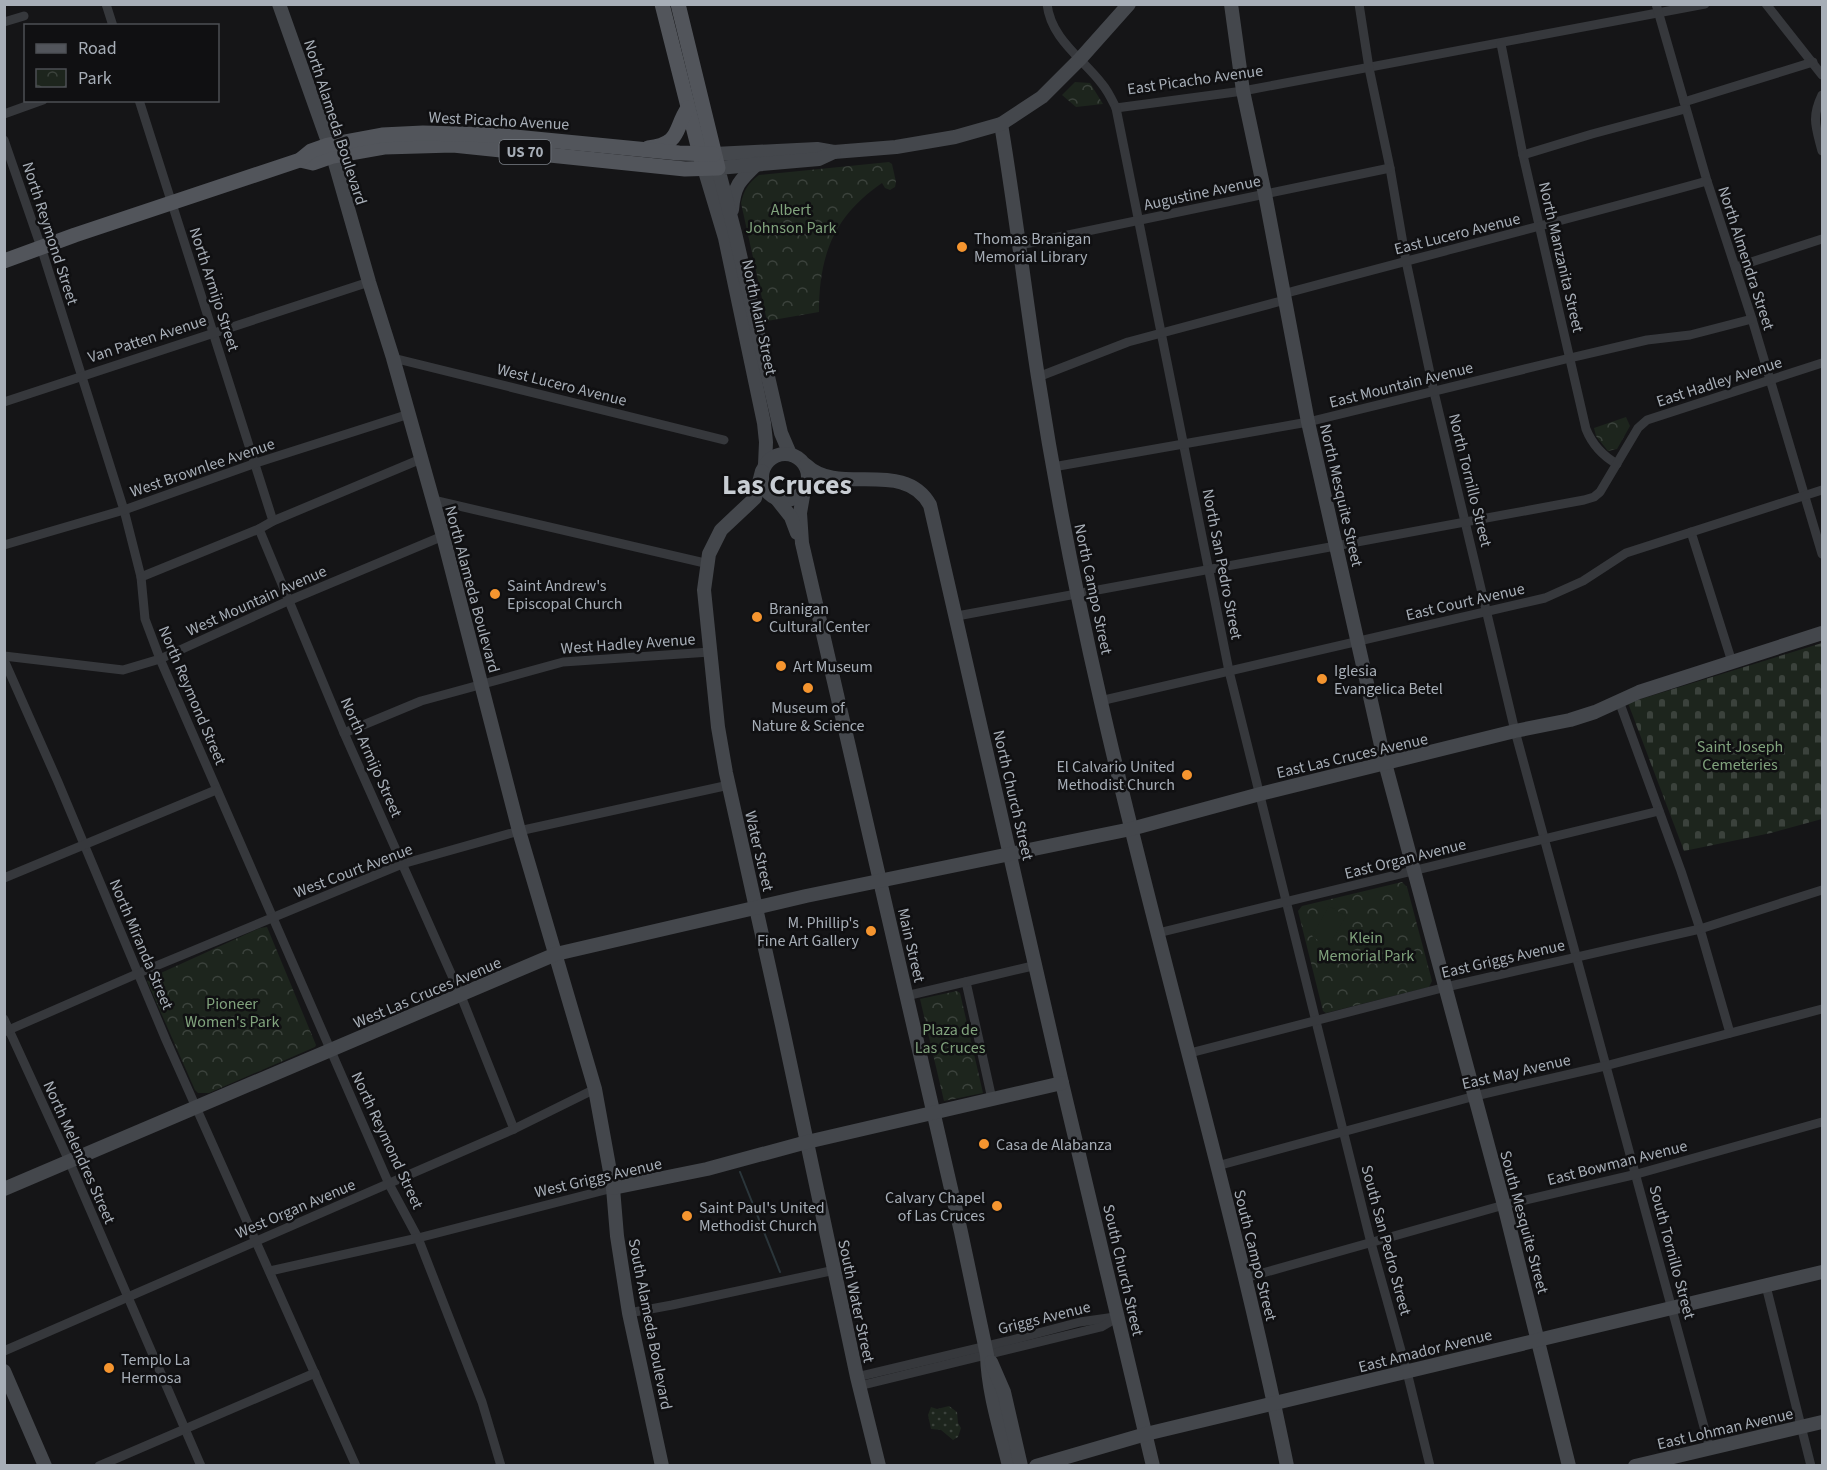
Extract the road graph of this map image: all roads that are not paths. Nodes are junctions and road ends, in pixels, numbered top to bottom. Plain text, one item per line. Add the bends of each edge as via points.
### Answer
1 (106, 4) edge
2 (279, 4) edge
3 (662, 4) edge
4 (678, 4) edge
5 (1047, 4) edge
6 (1129, 4) edge
7 (1231, 4) edge
8 (1359, 4) edge
9 (1705, 4) edge
10 (1766, 4) edge
11 (1657, 9) edge
12 (24, 16) dead end
13 (4, 22) edge
14 (112, 24) edge
15 (1500, 44) junction
16 (1080, 59) junction
17 (1812, 62) junction
18 (1369, 68) junction
19 (1822, 72) edge
20 (1243, 91) junction
21 (1822, 95) edge
22 (37, 102) edge
23 (140, 102) edge
24 (1684, 105) junction
25 (688, 108) junction
26 (1116, 108) junction
27 (4, 114) edge
28 (1001, 124) junction
29 (4, 140) edge
30 (639, 149) junction
31 (331, 151) junction
32 (1822, 151) edge
33 (834, 152) junction
34 (1523, 155) junction
35 (709, 161) junction
36 (758, 163) junction
37 (1390, 168) junction
38 (1707, 181) junction
39 (1265, 194) junction
40 (172, 202) junction
41 (731, 218) junction
42 (1139, 221) junction
43 (1539, 228) junction
44 (1822, 239) edge
45 (1020, 245) junction
46 (41, 247) junction
47 (4, 261) edge
48 (1406, 261) junction
49 (1736, 267) junction
50 (369, 282) junction
51 (1284, 297) junction
52 (1752, 319) junction
53 (213, 332) junction
54 (1161, 332) junction
55 (393, 358) junction
56 (1570, 358) junction
57 (1822, 363) edge
58 (81, 376) junction
59 (1038, 377) junction
60 (1770, 380) junction
61 (1434, 392) junction
62 (4, 402) edge
63 (409, 414) junction
64 (1308, 422) junction
65 (724, 440) dead end
66 (1184, 443) junction
67 (790, 454) junction
68 (421, 459) junction
69 (256, 463) junction
70 (1617, 464) junction
71 (806, 465) junction
72 (1053, 467) junction
73 (764, 468) junction
74 (804, 489) junction
75 (1822, 490) edge
76 (1806, 496) junction
77 (774, 497) junction
78 (433, 500) junction
79 (124, 510) junction
80 (932, 516) junction
81 (273, 521) junction
82 (1466, 522) junction
83 (259, 529) junction
84 (1692, 532) junction
85 (443, 536) junction
86 (802, 543) junction
87 (4, 545) edge
88 (1336, 547) junction
89 (1822, 554) edge
90 (709, 564) junction
91 (1210, 570) junction
92 (141, 577) junction
93 (1077, 594) junction
94 (288, 601) junction
95 (1487, 611) junction
96 (957, 616) junction
97 (1822, 633) edge
98 (1358, 642) junction
99 (710, 652) junction
100 (4, 658) edge
101 (160, 659) junction
102 (1731, 662) junction
103 (1228, 671) junction
104 (481, 684) junction
105 (1101, 701) junction
106 (1619, 701) junction
107 (1515, 731) junction
108 (344, 733) junction
109 (1385, 763) junction
110 (729, 785) junction
111 (216, 790) junction
112 (1260, 794) junction
113 (1659, 812) junction
114 (1131, 829) junction
115 (519, 831) junction
116 (1545, 839) junction
117 (85, 846) junction
118 (1011, 853) junction
119 (402, 864) junction
120 (1413, 872) junction
121 (4, 878) edge
122 (880, 880) junction
123 (1822, 890) edge
124 (1286, 902) junction
125 (756, 908) junction
126 (271, 918) junction
127 (1700, 929) junction
128 (1158, 933) junction
129 (556, 954) junction
130 (1576, 958) junction
131 (1037, 965) junction
132 (139, 973) junction
133 (966, 982) junction
134 (1446, 987) junction
135 (461, 996) junction
136 (906, 996) junction
137 (1822, 1009) edge
138 (4, 1019) edge
139 (1317, 1021) junction
140 (7, 1031) edge
141 (1730, 1033) junction
142 (330, 1050) junction
143 (1190, 1053) junction
144 (1605, 1065) junction
145 (1062, 1083) junction
146 (595, 1089) junction
147 (1475, 1096) junction
148 (992, 1099) junction
149 (196, 1108) junction
150 (933, 1113) junction
151 (1822, 1122) edge
152 (514, 1129) junction
153 (1343, 1132) junction
154 (807, 1142) junction
155 (70, 1163) junction
156 (1217, 1166) junction
157 (1636, 1174) junction
158 (389, 1184) junction
159 (613, 1188) junction
160 (4, 1189) edge
161 (1504, 1205) junction
162 (418, 1238) junction
163 (255, 1242) junction
164 (1371, 1243) junction
165 (270, 1270) junction
166 (835, 1270) junction
167 (1822, 1272) edge
168 (1245, 1278) junction
169 (1766, 1286) junction
170 (128, 1297) junction
171 (1672, 1309) junction
172 (629, 1312) junction
173 (1118, 1317) junction
174 (1539, 1339) junction
175 (4, 1351) edge
176 (986, 1351) junction
177 (4, 1371) edge
178 (315, 1372) junction
179 (1407, 1372) junction
180 (858, 1381) junction
181 (1275, 1404) junction
182 (1822, 1422) edge
183 (1800, 1427) junction
184 (185, 1429) junction
185 (1146, 1434) junction
186 (1710, 1449) junction
187 (45, 1466) edge
188 (99, 1466) edge
189 (201, 1466) edge
190 (356, 1466) edge
191 (501, 1466) edge
192 (662, 1466) edge
193 (879, 1466) edge
194 (1009, 1466) edge
195 (1021, 1466) edge
196 (1035, 1466) edge
197 (1153, 1466) edge
198 (1287, 1466) edge
199 (1430, 1466) edge
200 (1569, 1466) edge
201 (1635, 1466) edge
202 (1811, 1466) edge

1 - 14 street
2 - 31 street, North Alameda Boulevard
3 - 25 main road, North Main Street
4 - 35 main road, North Main Street
5 - 16 street via 1060,39
6 - 16 street
7 - 20 street, North Mesquite Street
8 - 18 street, North Tornillo Street
9 - 11 street, East Picacho Avenue
10 - 17 street
11 - 15 street, East Picacho Avenue
11 - 24 street, North Almendra Street
12 - 13 street
15 - 18 street, East Picacho Avenue
15 - 34 street, North Manzanita Street
16 - 26 street, East Picacho Avenue via 1104,86
16 - 28 street via 1042,97
17 - 19 street
17 - 24 street
18 - 20 street, East Picacho Avenue
18 - 37 street, North Tornillo Street
20 - 26 street, East Picacho Avenue
20 - 39 street, North Mesquite Street
21 - 32 street via 1815,109 1815,123
22 - 27 street
23 - 40 street, North Armijo Street
24 - 34 street
24 - 38 street, North Almendra Street
25 - 30 main road via 677,134 660,147
25 - 35 main road, North Main Street
26 - 42 street, North San Pedro Street
28 - 33 street via 896,147
28 - 45 street, North Campo Street
29 - 46 street, North Reymond Street
30 - 31 main road, West Picacho Avenue / US 70 via 495,135 424,133 382,135
30 - 35 main road, West Picacho Avenue
31 - 35 main road, West Picacho Avenue / US 70 via 453,145 685,169
31 - 40 main road, West Picacho Avenue / US 70 via 313,162 300,160
31 - 50 street, North Alameda Boulevard
33 - 35 street via 817,148
33 - 36 street, West Picacho Avenue via 819,159
34 - 43 street, North Manzanita Street
35 - 36 street, West Picacho Avenue
35 - 41 street, North Main Street
35 - 73 street, North Main Street via 762,413
36 - 41 street via 737,185
37 - 39 street, Augustine Avenue
37 - 48 street, North Tornillo Street
38 - 43 street, East Lucero Avenue
38 - 49 street, North Almendra Street
39 - 42 street, Augustine Avenue
39 - 51 street, North Mesquite Street
40 - 46 main road, West Picacho Avenue / US 70
40 - 53 street, North Armijo Street
41 - 67 street, North Main Street via 776,416
42 - 45 street, Augustine Avenue
42 - 54 street, North San Pedro Street
43 - 48 street, East Lucero Avenue
43 - 56 street, North Manzanita Street
44 - 49 street
45 - 59 street, North Campo Street
46 - 47 main road, West Picacho Avenue / US 70
46 - 58 street, North Reymond Street
48 - 51 street, East Lucero Avenue
48 - 61 street, North Tornillo Street
49 - 52 street, North Almendra Street
50 - 53 street, Van Patten Avenue
50 - 55 street, North Alameda Boulevard
51 - 54 street, East Lucero Avenue
51 - 64 street, North Mesquite Street
52 - 56 street, East Mountain Avenue
52 - 60 street, North Almendra Street
53 - 58 street, Van Patten Avenue
53 - 69 street, North Armijo Street
54 - 59 street, East Lucero Avenue
54 - 66 street, North San Pedro Street
55 - 63 street, North Alameda Boulevard
55 - 65 street, West Lucero Avenue
56 - 61 street, East Mountain Avenue
56 - 70 street, North Manzanita Street via 1589,438
57 - 60 street, East Hadley Avenue
58 - 62 street, Van Patten Avenue
58 - 79 street, North Reymond Street
59 - 72 street, North Campo Street
60 - 70 street, East Hadley Avenue via 1647,420
60 - 76 street, North Almendra Street
61 - 64 street, East Mountain Avenue
61 - 82 street, North Tornillo Street
63 - 68 street, North Alameda Boulevard
63 - 69 street, West Brownlee Avenue
64 - 66 street, East Mountain Avenue
64 - 88 street, North Mesquite Street
66 - 72 street, East Mountain Avenue
66 - 91 street, North San Pedro Street
67 - 71 street
67 - 73 street via 776,455
68 - 78 street, North Alameda Boulevard
68 - 81 street
69 - 79 street, West Brownlee Avenue
69 - 81 street, North Armijo Street
70 - 82 street, East Hadley Avenue via 1594,497
71 - 74 street
71 - 80 street, North Church Street via 823,477 872,478 907,486 927,498
72 - 93 street, North Campo Street
73 - 77 street via 764,486
73 - 90 street, Water Street via 754,498 715,539
74 - 77 street via 787,500
74 - 80 street, North Church Street via 822,484 885,485 909,492
74 - 86 street, Main Street via 800,513
75 - 76 street, East Court Avenue
76 - 84 street, East Court Avenue
76 - 89 street, North Almendra Street
77 - 86 street, Main Street via 790,517
77 - 90 street, Water Street via 759,502 734,524
78 - 85 street, North Alameda Boulevard
78 - 90 street
79 - 87 street, West Brownlee Avenue
79 - 92 street, North Reymond Street
80 - 96 street, North Church Street
81 - 83 street
82 - 88 street, East Hadley Avenue
82 - 95 street, North Tornillo Street
83 - 92 street
83 - 94 street, North Armijo Street
84 - 95 street, East Court Avenue via 1626,553 1583,581 1545,598
84 - 102 street
85 - 94 street, West Mountain Avenue
85 - 104 street, North Alameda Boulevard
86 - 122 street, Main Street
88 - 91 street, East Hadley Avenue
88 - 98 street, North Mesquite Street
90 - 99 street, Water Street via 704,590
91 - 93 street, East Hadley Avenue
91 - 103 street, North San Pedro Street
92 - 101 street, North Reymond Street via 146,620
93 - 96 street, East Hadley Avenue
93 - 105 street, North Campo Street
94 - 101 street, West Mountain Avenue
94 - 108 street, North Armijo Street
95 - 98 street, East Court Avenue
95 - 107 street, North Tornillo Street
96 - 118 street, North Church Street
97 - 102 street, East Las Cruces Avenue
98 - 103 street, East Court Avenue
98 - 109 street, North Mesquite Street
99 - 104 street, West Hadley Avenue via 562,662
99 - 110 street, Water Street
100 - 101 street, West Mountain Avenue via 123,670
100 - 117 street, North Miranda Street
101 - 111 street, North Reymond Street
102 - 106 street, East Las Cruces Avenue
103 - 105 street, East Court Avenue
103 - 112 street, North San Pedro Street
104 - 108 street, West Hadley Avenue via 421,701
104 - 115 street, North Alameda Boulevard
105 - 114 street, North Campo Street
106 - 107 street, East Las Cruces Avenue via 1570,720
106 - 113 street
107 - 109 street, East Las Cruces Avenue
107 - 116 street, North Tornillo Street
108 - 119 street, North Armijo Street
109 - 112 street, East Las Cruces Avenue
109 - 120 street, North Mesquite Street
110 - 115 street, West Court Avenue
110 - 125 street, Water Street
111 - 117 street
111 - 126 street, North Reymond Street
112 - 114 street, East Las Cruces Avenue
112 - 124 street, North San Pedro Street
113 - 116 street, East Organ Avenue
113 - 127 street
114 - 118 street, East Las Cruces Avenue
114 - 128 street, North Campo Street
115 - 119 street, West Court Avenue
115 - 129 street, North Alameda Boulevard
116 - 120 street, East Organ Avenue
116 - 130 street, North Tornillo Street
117 - 121 street
117 - 132 street, North Miranda Street
118 - 122 street, East Las Cruces Avenue
118 - 131 street, North Church Street
119 - 126 street, West Court Avenue
119 - 135 street, North Armijo Street
120 - 124 street, East Organ Avenue
120 - 134 street, North Mesquite Street
122 - 125 street, West Las Cruces Avenue
122 - 136 street, Main Street
123 - 127 street, East Griggs Avenue
124 - 128 street, East Organ Avenue
124 - 139 street, North San Pedro Street
125 - 129 street, West Las Cruces Avenue
125 - 154 street, Water Street
126 - 132 street, West Court Avenue
126 - 142 street, North Reymond Street
127 - 130 street, East Griggs Avenue
127 - 141 street
128 - 143 street, North Campo Street
129 - 135 street, West Las Cruces Avenue
129 - 146 street, North Alameda Boulevard
130 - 134 street, East Griggs Avenue
130 - 144 street, South Tornillo Street
131 - 133 street
131 - 145 street, North Church Street
132 - 140 street, West Court Avenue
132 - 149 street, North Miranda Street
133 - 136 street
133 - 148 street
134 - 139 street, East Griggs Avenue
134 - 147 street, South Mesquite Street
135 - 142 street, West Las Cruces Avenue
135 - 152 street, North Armijo Street
136 - 150 street, Main Street
137 - 141 street, East May Avenue
138 - 140 street, North Melendres Street
139 - 143 street, East Griggs Avenue
139 - 153 street, South San Pedro Street
140 - 155 street, North Melendres Street
141 - 144 street, East May Avenue
142 - 149 street, West Las Cruces Avenue
142 - 158 street, North Reymond Street
143 - 156 street, South Campo Street
144 - 147 street, East May Avenue
144 - 157 street, South Tornillo Street
145 - 148 street
145 - 173 street, South Church Street
146 - 152 street, West Organ Avenue
146 - 159 street, North Alameda Boulevard
147 - 153 street, East May Avenue
147 - 161 street, South Mesquite Street
148 - 150 street
149 - 155 street, West Las Cruces Avenue
149 - 163 street, North Miranda Street
150 - 154 street, West Griggs Avenue
150 - 176 street, Main Street
151 - 157 street, East Bowman Avenue
152 - 158 street, West Organ Avenue
153 - 156 street, East May Avenue
153 - 164 street, South San Pedro Street
154 - 159 street, West Griggs Avenue via 707,1169
154 - 166 street, South Water Street
155 - 160 street, West Las Cruces Avenue
155 - 170 street, North Melendres Street
156 - 168 street, South Campo Street
157 - 161 street, East Bowman Avenue
157 - 171 street, South Tornillo Street
158 - 162 street, North Reymond Street
158 - 163 street, West Organ Avenue
159 - 162 street, West Griggs Avenue
159 - 172 street, South Alameda Boulevard
161 - 164 street, East Bowman Avenue
161 - 174 street, South Mesquite Street
162 - 165 street, West Griggs Avenue
162 - 191 street, North Reymond Street via 482,1402
163 - 165 street, North Miranda Street
163 - 170 street, West Organ Avenue
164 - 168 street, East Bowman Avenue
164 - 179 street, South San Pedro Street
165 - 178 street, North Miranda Street
166 - 172 street
166 - 180 street, South Water Street
167 - 169 street, East Amador Avenue
168 - 181 street, South Campo Street
169 - 171 street, East Amador Avenue
169 - 183 street
170 - 175 street, West Organ Avenue
170 - 184 street, North Melendres Street
171 - 174 street, East Amador Avenue
171 - 186 street, South Tornillo Street
172 - 192 street, South Alameda Boulevard
173 - 176 street, Griggs Avenue via 1101,1327
173 - 185 street, South Church Street
174 - 179 street, East Amador Avenue
174 - 200 street, South Mesquite Street
176 - 180 street, Griggs Avenue
176 - 194 street
176 - 195 street via 1004,1392
177 - 187 street
178 - 184 street
178 - 190 street, North Miranda Street
179 - 181 street, East Amador Avenue
179 - 199 street, South San Pedro Street
180 - 193 street, South Water Street
181 - 185 street, East Amador Avenue
181 - 198 street, South Campo Street
182 - 183 street, East Lohman Avenue
183 - 186 street, East Lohman Avenue
183 - 202 street
184 - 188 street
184 - 189 street, North Melendres Street
185 - 196 street, East Amador Avenue
185 - 197 street, South Church Street
186 - 201 street, East Lohman Avenue

